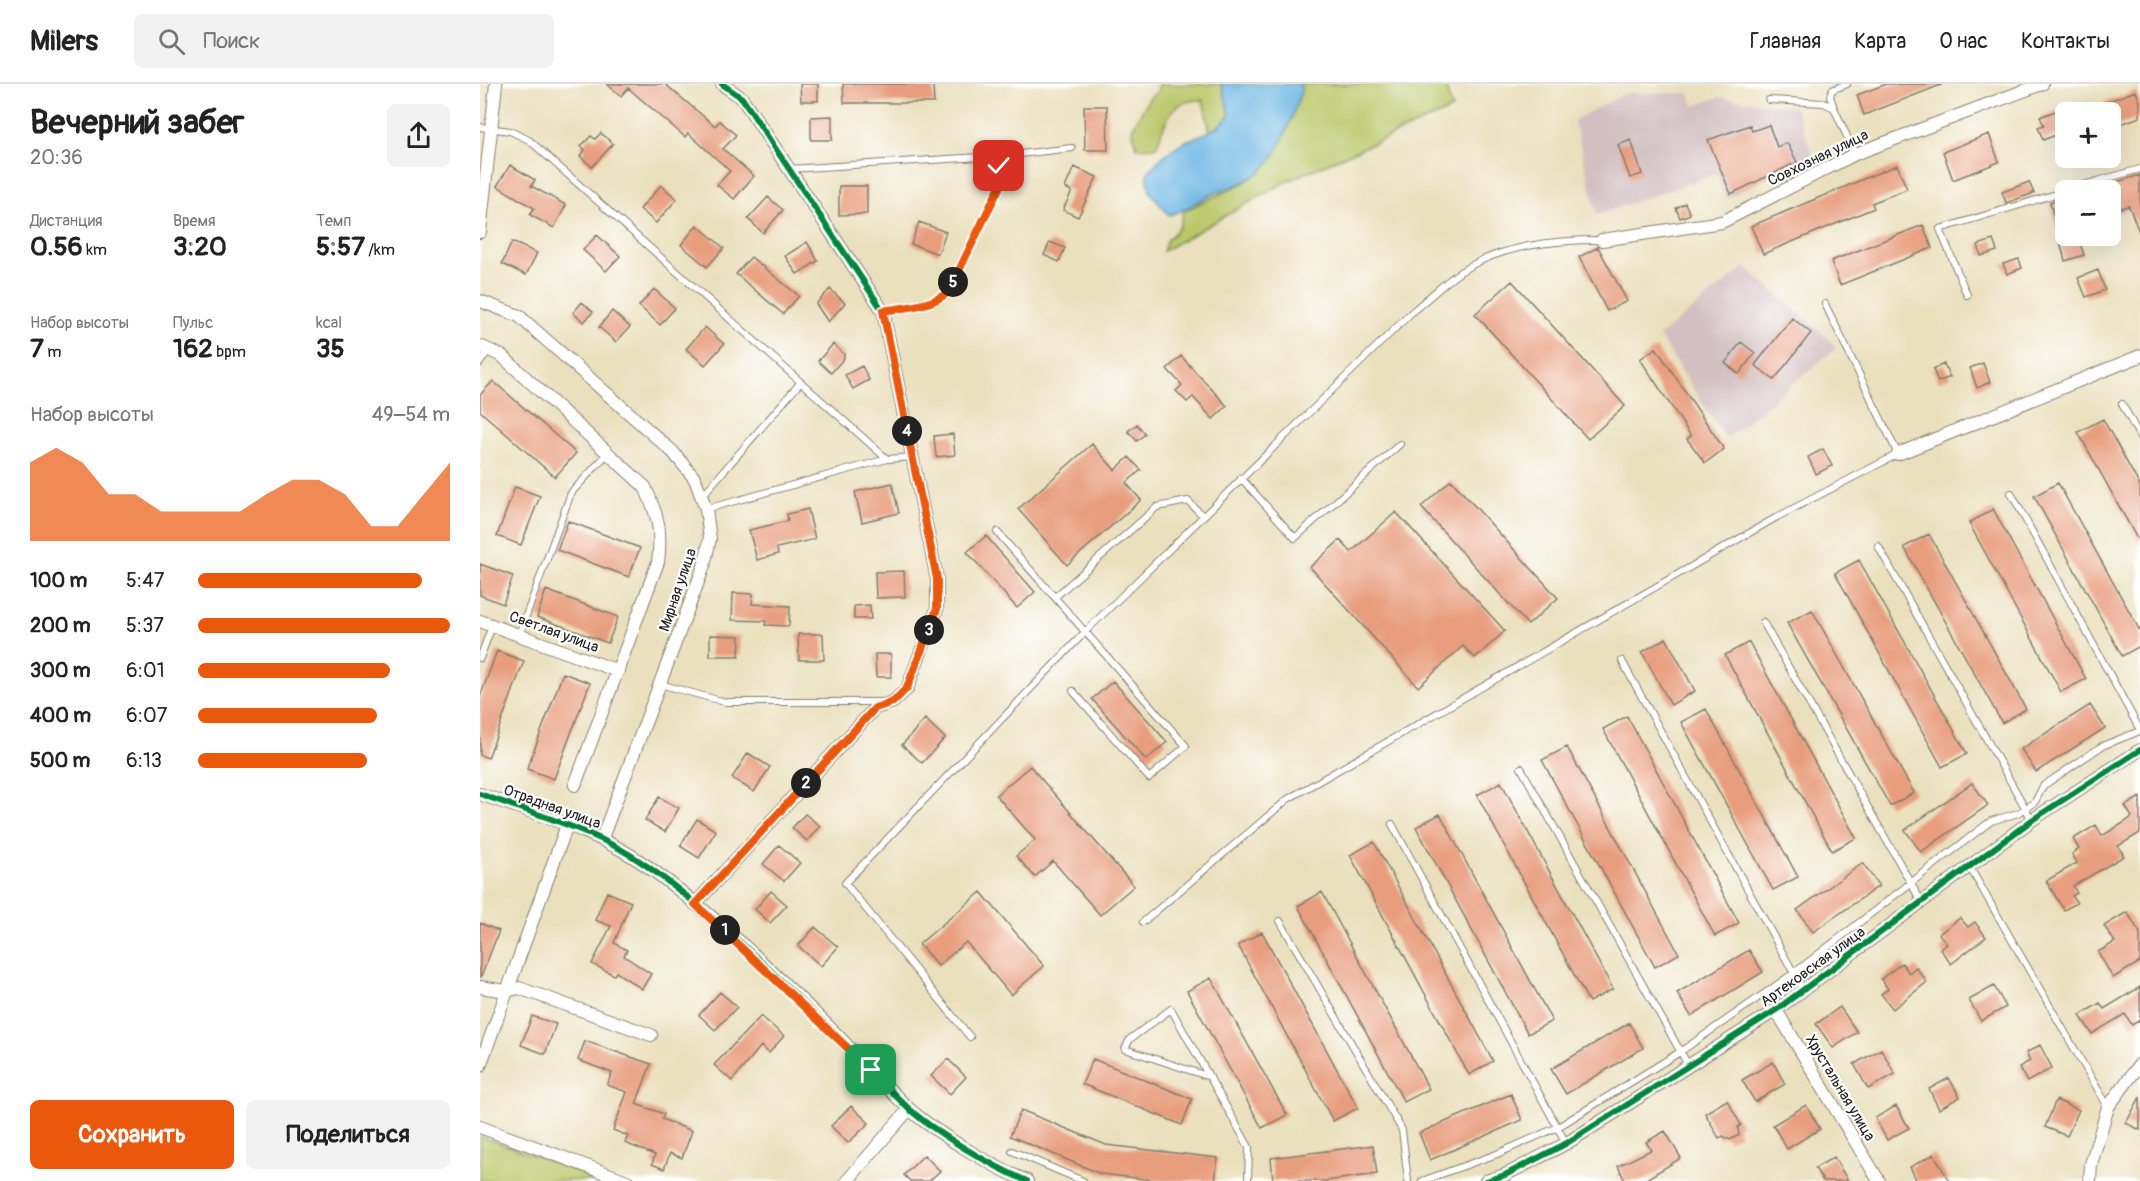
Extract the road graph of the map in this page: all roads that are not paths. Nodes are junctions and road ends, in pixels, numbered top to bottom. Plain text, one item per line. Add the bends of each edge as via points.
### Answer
1 (496, 84) edge
2 (722, 84) edge
3 (1847, 84) edge
4 (2042, 84) edge
5 (1769, 100) dead end
6 (1834, 108) junction
7 (486, 127) edge
8 (1072, 148) dead end
9 (1855, 154) junction
10 (999, 166) junction
11 (789, 169) junction
12 (2140, 169) edge
13 (2103, 180) edge
14 (2055, 194) edge
15 (480, 232) edge
16 (1602, 240) joint
17 (1967, 295) dead end
18 (480, 301) edge
19 (1825, 304) dead end
20 (883, 311) junction
21 (484, 349) edge
22 (2140, 356) edge
23 (480, 363) edge
24 (801, 382) junction
25 (2122, 404) dead end
26 (2140, 437) edge
27 (1400, 444) dead end
28 (608, 453) junction
29 (1899, 454) junction
30 (913, 457) junction
31 (887, 459) junction
32 (1241, 478) junction
33 (2011, 492) dead end
34 (701, 496) junction
35 (706, 509) junction
36 (1203, 516) junction
37 (997, 532) dead end
38 (1878, 546) dead end
39 (1055, 597) junction
40 (1763, 622) dead end
41 (486, 624) edge
42 (1086, 631) junction
43 (519, 635) junction
44 (480, 658) edge
45 (1622, 661) dead end
46 (618, 671) junction
47 (660, 684) junction
48 (1073, 691) dead end
49 (893, 702) junction
50 (2140, 731) edge
51 (2140, 750) edge
52 (1521, 768) dead end
53 (575, 785) dead end
54 (480, 794) edge
55 (2025, 808) junction
56 (2032, 820) junction
57 (1392, 824) dead end
58 (567, 825) junction
59 (602, 838) junction
60 (1968, 866) junction
61 (1911, 885) junction
62 (1921, 902) junction
63 (695, 904) junction
64 (1280, 921) dead end
65 (1143, 922) dead end
66 (1794, 973) junction
67 (480, 987) edge
68 (1803, 990) junction
69 (506, 991) junction
70 (1776, 1010) junction
71 (651, 1035) dead end
72 (970, 1037) dead end
73 (1680, 1052) junction
74 (2140, 1064) edge
75 (480, 1066) edge
76 (1688, 1066) junction
77 (1210, 1077) junction
78 (2109, 1107) junction
79 (909, 1109) junction
80 (480, 1127) edge
81 (1558, 1127) junction
82 (1567, 1143) junction
83 (1012, 1151) dead end
84 (1506, 1178) edge
85 (627, 1181) edge
86 (847, 1181) edge
87 (1027, 1181) edge
88 (1083, 1181) edge
89 (1248, 1181) edge
90 (1408, 1181) edge
91 (1422, 1181) edge
92 (1486, 1181) edge
93 (1879, 1181) edge
94 (2090, 1181) edge

1 - 7 street
2 - 11 street via 742,98
3 - 6 lane via 1832,90
4 - 9 street, Совхозная улица
5 - 6 lane
6 - 9 lane
7 - 15 street
7 - 24 lane via 510,131 529,140
8 - 10 lane via 1020,154
9 - 16 street, Совхозная улица via 1722,222
10 - 11 lane via 980,157
10 - 20 lane via 999,188 949,291 929,303
11 - 20 street
12 - 13 lane
14 - 17 lane via 1940,229
16 - 32 lane via 1565,240 1518,248 1460,272 1414,310
18 - 34 street, Мирная улица via 519,316 656,436 695,479
19 - 29 lane
20 - 30 street
21 - 23 lane
21 - 28 street, Мирная улица via 501,356
22 - 29 street
24 - 31 lane
24 - 34 lane
25 - 26 lane
27 - 32 lane via 1295,538
28 - 43 lane via 571,493
28 - 46 street, Мирная улица via 645,487 662,537 658,562
29 - 65 lane via 1777,517 1288,800
30 - 31 lane
30 - 49 street via 938,597 907,688
31 - 35 lane
32 - 36 lane
33 - 50 lane
34 - 35 street, Мирная улица
35 - 47 street, Мирная улица via 710,539 704,566
36 - 39 lane via 1188,501 1157,507
36 - 42 lane
37 - 39 lane
38 - 55 lane
39 - 42 lane
40 - 61 lane
41 - 43 street, Светлая улица
41 - 44 lane
42 - 48 lane via 1186,746 1149,778
42 - 72 lane via 845,883
43 - 46 street, Светлая улица
45 - 66 lane
46 - 53 street, Мирная улица
47 - 49 lane via 725,702
47 - 59 street, Мирная улица
49 - 63 street via 875,708
50 - 55 lane via 2102,746 2043,786 2035,802
51 - 56 street, Артековская улица
52 - 73 lane
54 - 58 street, Отрадная улица
55 - 56 lane
55 - 61 lane via 1991,820
56 - 60 street, Артековская улица
57 - 81 lane
58 - 59 street, Отрадная улица
58 - 69 street
59 - 63 street, Отрадная улица via 646,865
60 - 62 street, Артековская улица
60 - 78 lane
61 - 62 lane
61 - 66 lane
62 - 68 street, Артековская улица
63 - 79 street, Отрадная улица via 834,1032
64 - 90 lane via 1402,1130
66 - 68 lane
66 - 73 lane
67 - 69 street
68 - 70 street, Артековская улица
69 - 71 street via 519,988
69 - 75 street
70 - 76 street, Артековская улица
70 - 93 street, Хрустальная улица
73 - 76 lane
73 - 81 lane
74 - 78 street
76 - 82 street, Артековская улица
77 - 77 lane via 1167,1063 1125,1049 1130,1039 1171,1009
77 - 89 lane via 1249,1147
78 - 94 street via 2091,1164
79 - 86 street
79 - 87 street
80 - 85 street
81 - 82 lane
81 - 91 lane
82 - 84 street, Артековская улица
83 - 88 lane
84 - 92 street, Артековская улица

